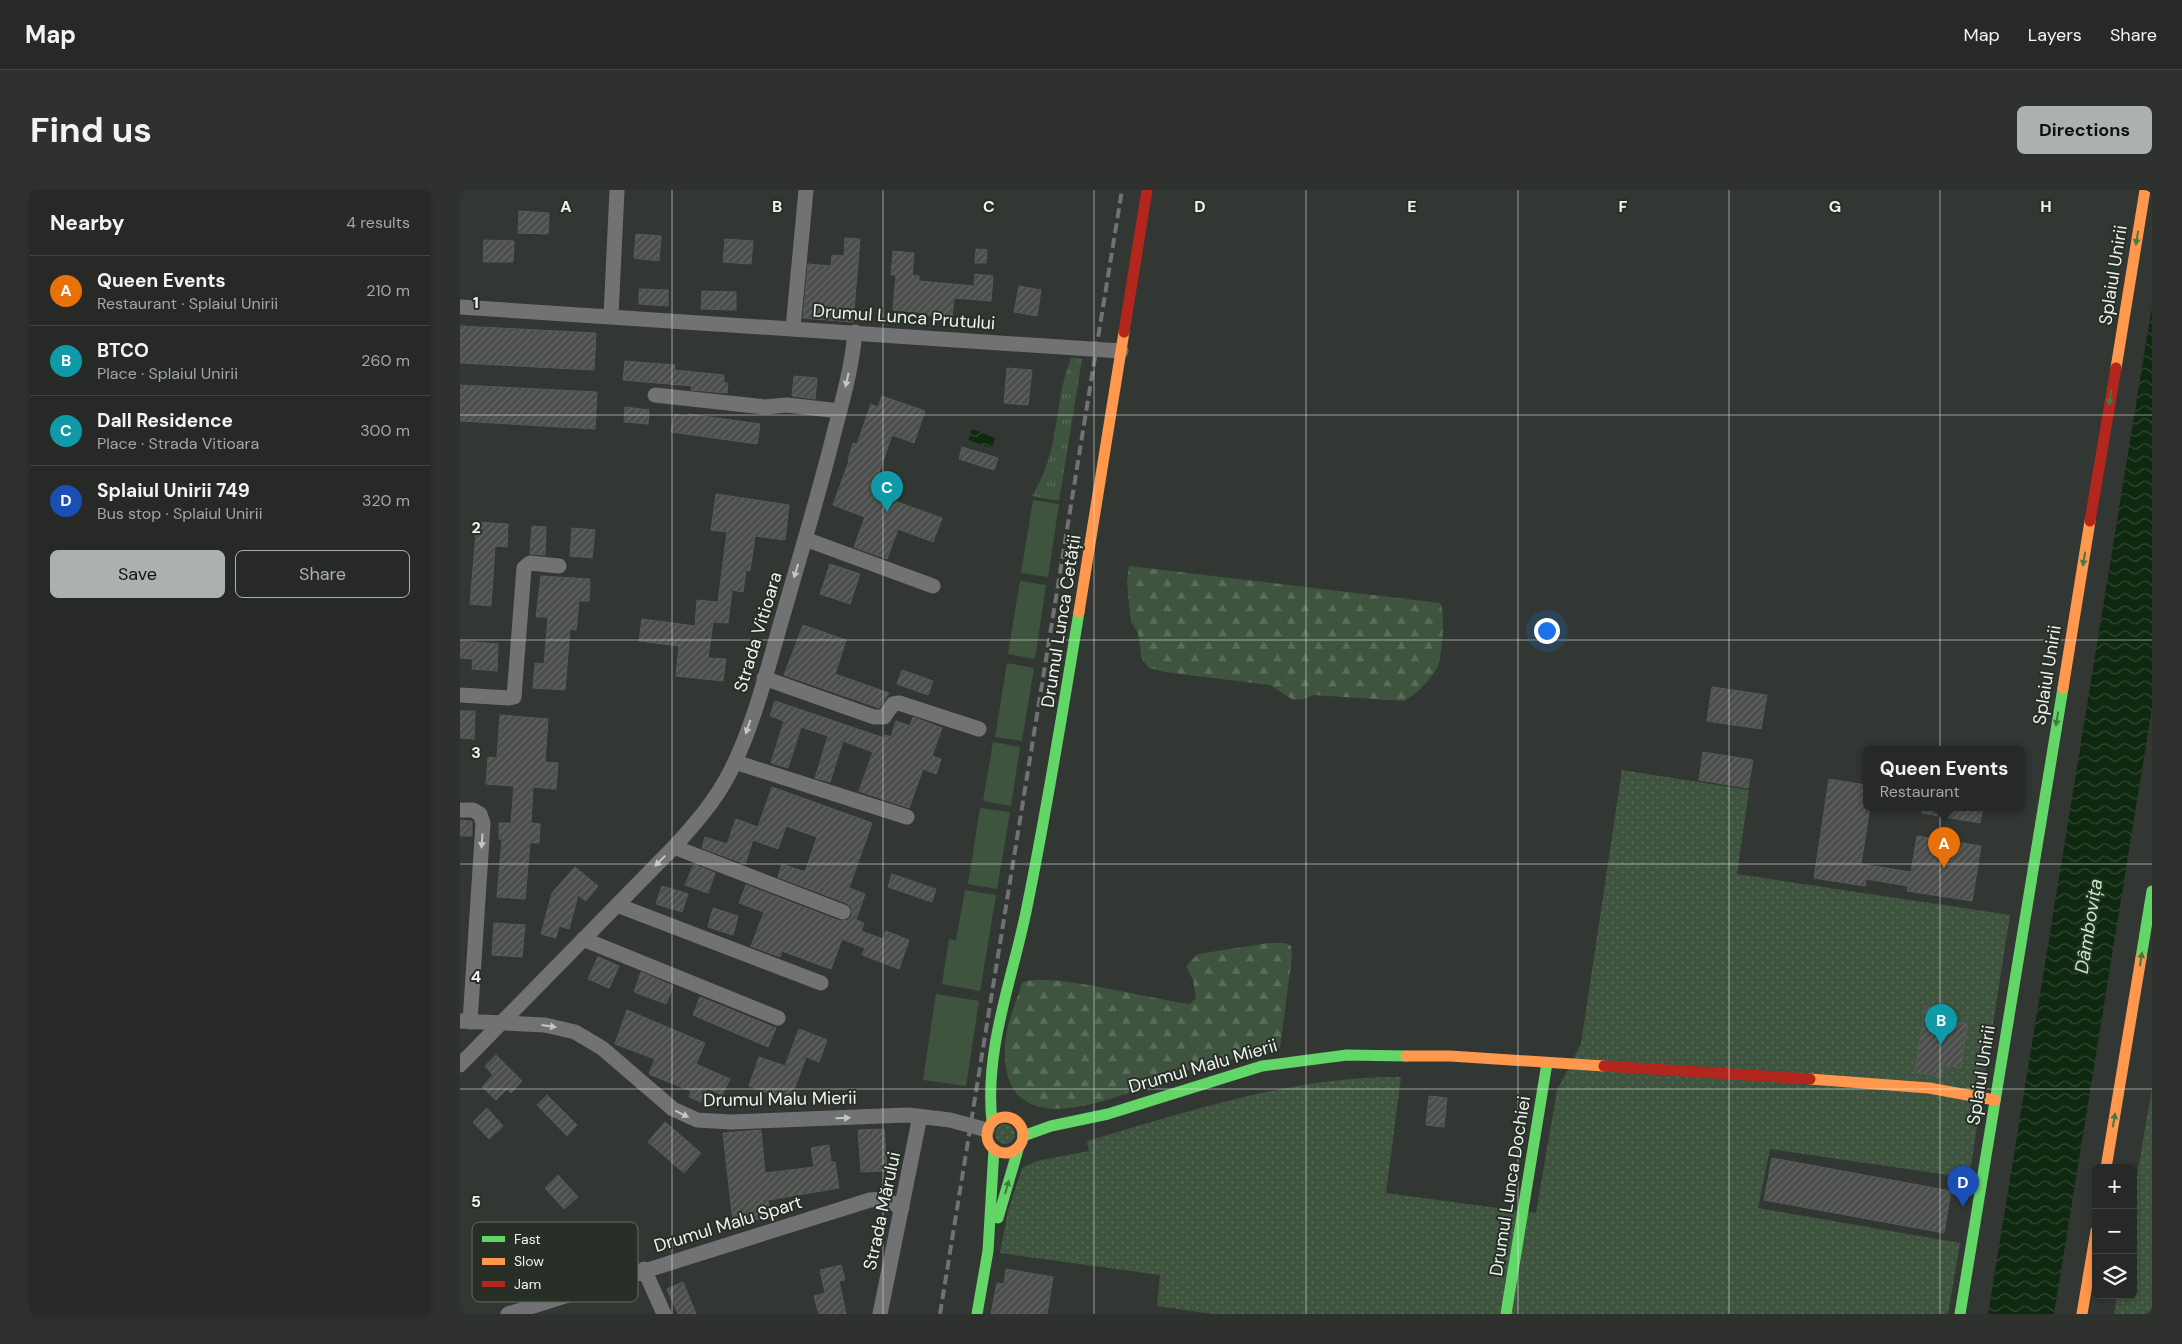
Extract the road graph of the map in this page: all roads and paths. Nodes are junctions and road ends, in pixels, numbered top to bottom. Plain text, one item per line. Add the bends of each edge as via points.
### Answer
1 (617, 190) edge
2 (806, 190) edge
3 (1146, 190) edge
4 (2145, 190) edge
5 (460, 307) edge
6 (611, 316) junction
7 (793, 328) junction
8 (855, 332) junction
9 (1121, 350) junction
10 (655, 395) dead end
11 (840, 411) junction
12 (805, 539) junction
13 (559, 566) dead end
14 (933, 586) dead end
15 (764, 678) junction
16 (460, 696) edge
17 (979, 729) dead end
18 (735, 762) junction
19 (460, 810) edge
20 (907, 817) dead end
21 (674, 847) junction
22 (2152, 891) edge
23 (617, 905) junction
24 (843, 912) dead end
25 (583, 939) junction
26 (821, 983) dead end
27 (778, 1018) dead end
28 (465, 1021) edge
29 (500, 1023) junction
30 (992, 1055) junction
31 (1547, 1063) junction
32 (460, 1065) edge
33 (1995, 1100) junction
34 (920, 1116) junction
35 (1009, 1117) junction
36 (989, 1126) junction
37 (1021, 1136) junction
38 (994, 1149) junction
39 (2107, 1164) edge
40 (902, 1208) junction
41 (988, 1251) junction
42 (2092, 1254) edge
43 (644, 1270) junction
44 (638, 1272) edge
45 (545, 1302) edge
46 (508, 1314) edge
47 (664, 1314) edge
48 (880, 1314) edge
49 (978, 1314) edge
50 (1506, 1314) edge
51 (1960, 1314) edge
52 (2082, 1314) edge

1 - 6 street
2 - 7 street, Drumul Lunca Prutului
3 - 9 street, Drumul Lunca Cetății
4 -> 33 street, Splaiul Unirii
5 - 6 street
6 - 7 street
7 - 8 street, Drumul Lunca Prutului
8 - 9 street, Drumul Lunca Prutului
8 -> 11 street, Strada Vitioara
9 - 30 street, Drumul Lunca Cetății via 1074,653 1043,826
10 - 11 street
11 - 12 street, Strada Vitioara
12 - 14 street
12 -> 15 street, Strada Vitioara
13 - 16 street via 530,563 524,568 514,697
15 - 17 street via 874,717 884,717 893,704 900,703
15 -> 18 street, Strada Vitioara
18 - 20 street
18 - 21 street, Strada Vitioara via 714,798
19 -> 28 street via 473,810 480,814 483,824
21 -> 23 street, Strada Vitioara
21 - 24 street
39 -> 22 street
23 - 25 street, Strada Vitioara
23 - 26 street
25 - 27 street
25 - 29 street, Strada Vitioara
28 - 29 street, Drumul Malu Mierii
29 - 32 street, Strada Vitioara
29 -> 34 street, Drumul Malu Mierii via 561,1028 588,1038 674,1109 697,1120 732,1122
30 - 35 street, Drumul Lunca Cetății via 998,1090
30 - 36 street, Drumul Lunca Cetății
31 - 33 street, Drumul Malu Mierii via 1902,1085
31 - 37 street, Drumul Malu Mierii via 1414,1054 1295,1060 1234,1073 1094,1118 1051,1126
31 - 50 street, Drumul Lunca Dochiei
33 - 51 street, Splaiul Unirii
34 - 36 street, Drumul Malu Mierii
34 - 40 street, Strada Mărului
35 - 36 street via 1000,1117
35 - 37 street
36 - 38 street via 987,1140
37 - 38 street via 1004,1153
41 -> 37 street
38 - 41 street
40 - 43 street, Drumul Malu Spart via 884,1199 870,1200
40 - 48 street, Strada Mărului
41 - 49 street
42 - 52 street
43 - 44 street, Drumul Malu Spart
43 - 47 street
45 - 46 street, Drumul Malu Spart

